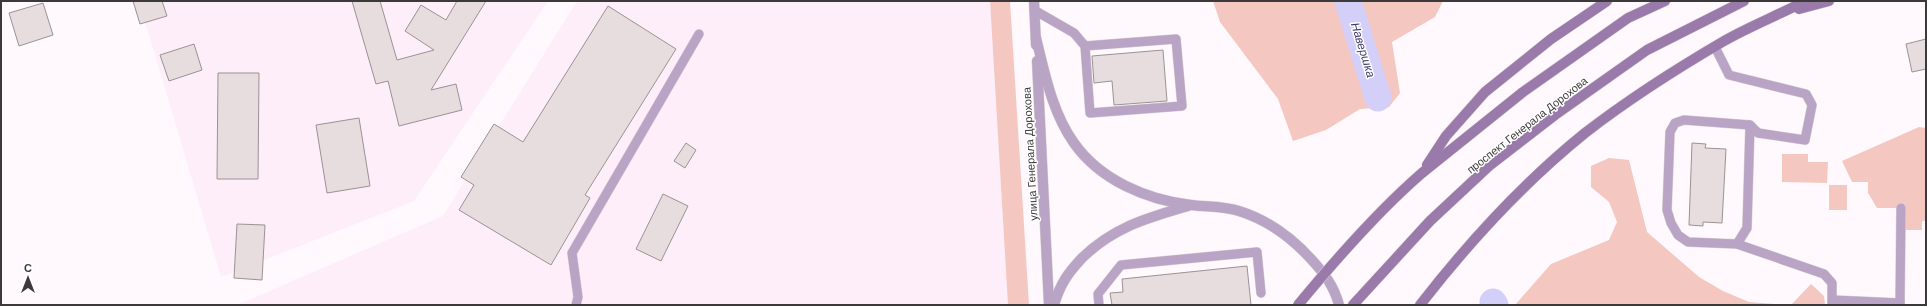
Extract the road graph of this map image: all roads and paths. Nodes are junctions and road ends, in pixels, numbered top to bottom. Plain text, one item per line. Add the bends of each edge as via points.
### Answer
1 (1607, 1) edge
2 (1665, 1) edge
3 (1744, 1) edge
4 (1805, 1) edge
5 (1829, 1) edge
6 (1034, 6) edge
7 (1783, 13) junction
8 (699, 34) dead end
9 (1036, 38) junction
10 (1085, 46) junction
11 (1714, 47) junction
12 (1750, 125) junction
13 (1422, 173) junction
14 (1190, 205) junction
15 (1901, 208) dead end
16 (1737, 244) junction
17 (1261, 293) dead end
18 (1832, 302) edge
19 (1900, 304) edge
20 (576, 305) edge
21 (1049, 305) edge
22 (1054, 305) edge
23 (1099, 305) edge
24 (1298, 305) edge
25 (1339, 305) edge
26 (1353, 305) edge
27 (1420, 305) edge

1 - 13 main road via 1551,39 1485,92 1446,136
2 - 13 main road via 1628,18 1529,88
3 - 26 main road, проспект Генерала Дорохова via 1647,50 1555,115 1490,166 1430,221
4 - 7 main road
5 - 7 main road
6 - 9 street, улица Генерала Дорохова
6 - 10 lane via 1074,33
7 - 11 main road
8 - 20 lane via 572,253 578,296
9 - 14 street via 1047,83 1060,120 1075,144 1097,167 1128,188 1160,200
9 - 21 street, улица Генерала Дорохова
10 - 10 lane via 1090,113 1182,106 1176,39
11 - 12 lane via 1729,75 1806,94 1812,106 1805,140 1758,133
11 - 27 main road via 1658,81 1585,133 1511,200 1458,256
12 - 16 lane via 1747,228
12 - 16 lane via 1684,120 1675,123 1670,132 1667,210 1670,223 1678,235 1688,242
13 - 24 main road, bridge via 1319,279
14 - 22 street via 1118,230 1097,244 1066,275
14 - 25 street via 1238,211 1286,234 1328,278
15 - 19 lane
16 - 18 lane via 1824,274 1832,283
17 - 23 lane via 1257,252 1121,265 1098,294
18 - 19 lane

